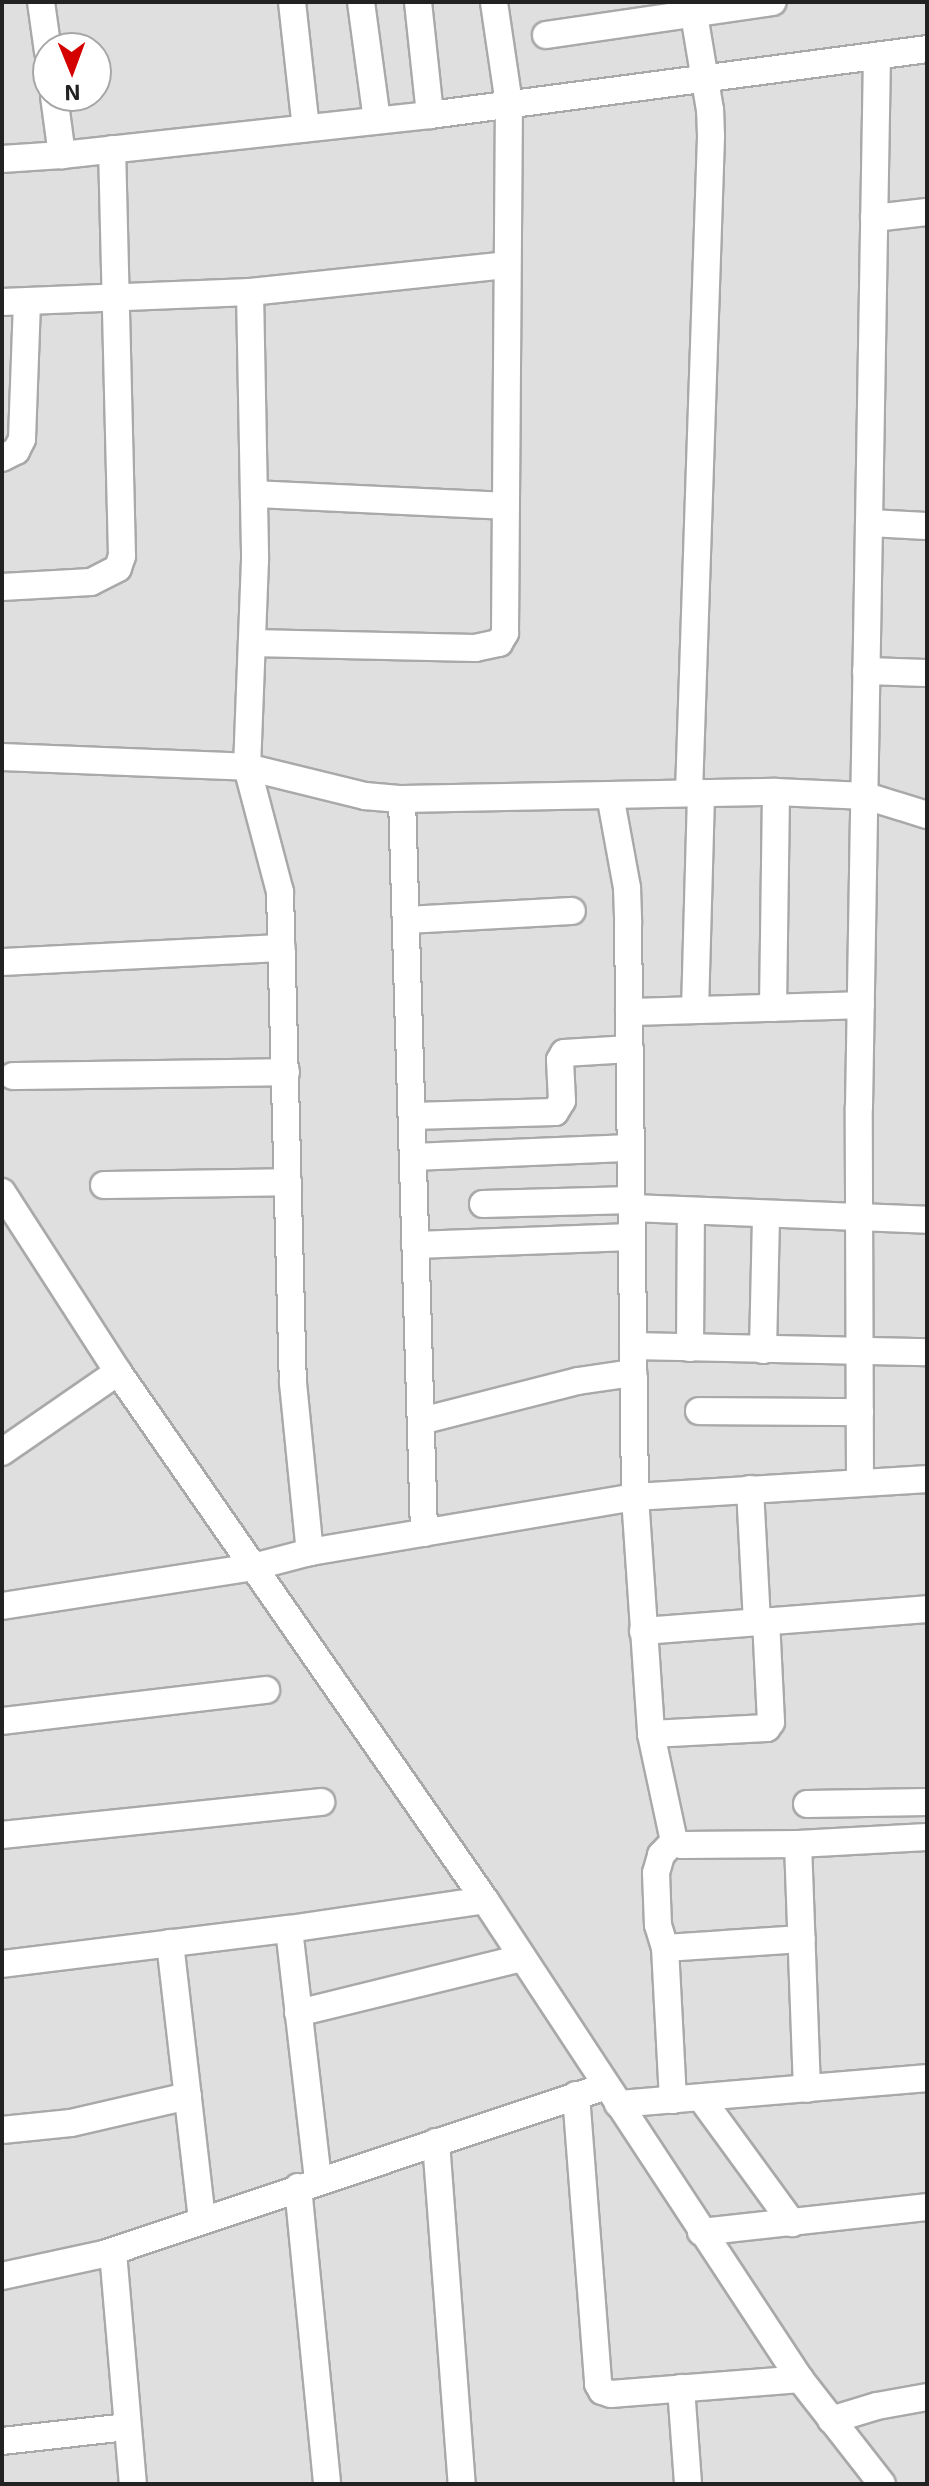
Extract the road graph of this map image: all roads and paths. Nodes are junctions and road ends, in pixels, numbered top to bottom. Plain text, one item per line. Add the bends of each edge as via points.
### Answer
1 (41, 2) edge
2 (292, 2) edge
3 (361, 2) edge
4 (418, 2) edge
5 (494, 2) edge
6 (773, 2) edge
7 (741, 4) edge
8 (694, 14) junction
9 (45, 32) edge
10 (546, 35) dead end
11 (927, 49) edge
12 (877, 56) junction
13 (705, 79) junction
14 (509, 104) junction
15 (56, 112) edge
16 (430, 115) junction
17 (377, 120) junction
18 (306, 128) junction
19 (112, 149) junction
20 (62, 155) junction
21 (2, 159) edge
22 (927, 212) edge
23 (874, 218) junction
24 (507, 265) junction
25 (250, 292) junction
26 (115, 300) junction
27 (14, 302) edge
28 (2, 458) edge
29 (254, 494) junction
30 (506, 506) junction
31 (869, 523) junction
32 (927, 526) edge
33 (2, 587) edge
34 (252, 643) junction
35 (866, 671) junction
36 (927, 673) edge
37 (2, 757) edge
38 (247, 767) junction
39 (776, 792) junction
40 (695, 793) junction
41 (610, 795) junction
42 (866, 796) junction
43 (402, 799) junction
44 (927, 815) edge
45 (572, 911) dead end
46 (406, 920) junction
47 (282, 948) junction
48 (2, 962) edge
49 (861, 1005) junction
50 (773, 1008) junction
51 (695, 1010) junction
52 (629, 1012) junction
53 (630, 1049) junction
54 (286, 1072) junction
55 (13, 1076) dead end
56 (412, 1116) junction
57 (631, 1148) junction
58 (413, 1157) junction
59 (288, 1182) junction
60 (104, 1185) dead end
61 (2, 1192) edge
62 (483, 1204) dead end
63 (632, 1204) junction
64 (691, 1211) junction
65 (766, 1214) junction
66 (859, 1218) junction
67 (927, 1220) edge
68 (632, 1237) junction
69 (415, 1245) junction
70 (633, 1346) junction
71 (690, 1348) junction
72 (763, 1350) junction
73 (859, 1350) junction
74 (927, 1352) edge
75 (118, 1372) junction
76 (633, 1373) junction
77 (699, 1411) dead end
78 (860, 1412) junction
79 (421, 1421) junction
80 (2, 1452) edge
81 (927, 1479) edge
82 (860, 1481) junction
83 (750, 1489) junction
84 (635, 1497) junction
85 (424, 1533) junction
86 (310, 1552) junction
87 (253, 1567) junction
88 (2, 1606) edge
89 (927, 1609) edge
90 (761, 1622) junction
91 (643, 1631) junction
92 (266, 1690) dead end
93 (2, 1721) edge
94 (651, 1734) junction
95 (321, 1802) dead end
96 (927, 1802) edge
97 (807, 1804) dead end
98 (2, 1835) edge
99 (927, 1837) edge
100 (674, 1841) junction
101 (798, 1844) junction
102 (485, 1900) junction
103 (289, 1929) junction
104 (802, 1939) junction
105 (170, 1943) junction
106 (665, 1948) junction
107 (522, 1958) junction
108 (2, 1964) edge
109 (298, 2013) junction
110 (927, 2078) edge
111 (807, 2089) junction
112 (576, 2095) junction
113 (612, 2095) junction
114 (188, 2096) junction
115 (701, 2098) junction
116 (673, 2100) junction
117 (2, 2130) edge
118 (436, 2142) junction
119 (308, 2184) junction
120 (927, 2207) edge
121 (202, 2220) junction
122 (792, 2223) junction
123 (701, 2232) junction
124 (113, 2252) junction
125 (2, 2276) edge
126 (800, 2379) junction
127 (681, 2388) junction
128 (927, 2397) edge
129 (831, 2420) junction
130 (127, 2427) junction
131 (2, 2441) edge
132 (133, 2484) edge
133 (327, 2484) edge
134 (462, 2484) edge
135 (688, 2484) edge
136 (882, 2484) edge

1 - 9 street
2 - 18 street
3 - 17 street
4 - 16 street
5 - 14 street
6 - 7 street
7 - 8 street
8 - 10 street
8 - 13 street
11 - 12 street
12 - 13 street
12 - 23 street
13 - 14 street
13 - 40 street via 711,136
14 - 16 street
14 - 24 street
15 - 20 street
16 - 17 street
17 - 18 street
18 - 19 street
19 - 20 street
19 - 26 street
20 - 21 street
22 - 23 street
23 - 31 street
24 - 25 street
24 - 30 street
25 - 26 street
25 - 29 street
26 - 27 street
26 - 33 street via 122,556 118,568 91,582
27 - 28 street via 22,439 16,451
29 - 30 street
29 - 34 street
30 - 34 street via 505,633 499,643 475,648
31 - 32 street
31 - 35 street
34 - 38 street
35 - 36 street
35 - 42 street
37 - 38 street
38 - 43 street via 365,796
38 - 47 street via 280,892
39 - 40 street
39 - 42 street
39 - 50 street
40 - 41 street
40 - 51 street
41 - 43 street
41 - 52 street via 627,888
42 - 44 street
42 - 49 street
43 - 46 street
45 - 46 street
46 - 56 street
47 - 48 street
47 - 54 street
49 - 50 street
49 - 66 street
50 - 51 street
51 - 52 street
52 - 53 street
53 - 56 street via 564,1053 562,1101 555,1112
53 - 57 street
54 - 55 street
54 - 59 street
56 - 58 street
57 - 58 street
57 - 63 street
58 - 69 street
59 - 60 street
59 - 86 street via 293,1383
61 - 75 street
62 - 63 street
63 - 64 street
63 - 68 street
64 - 65 street
64 - 71 street
65 - 66 street
65 - 72 street
66 - 67 street
66 - 73 street
68 - 69 street
68 - 70 street
69 - 79 street
70 - 71 street
70 - 76 street
71 - 72 street
72 - 73 street
73 - 74 street
73 - 78 street
75 - 80 street
75 - 87 street
76 - 79 street via 578,1381
76 - 84 street
77 - 78 street
78 - 82 street
79 - 85 street
81 - 82 street
82 - 83 street
83 - 84 street
83 - 90 street
84 - 85 street
84 - 91 street
85 - 86 street
86 - 87 street
87 - 88 street
87 - 102 street
89 - 90 street
90 - 91 street
90 - 94 street via 771,1722 767,1728
91 - 94 street
92 - 93 street
94 - 100 street
95 - 98 street
96 - 97 street
99 - 101 street
100 - 101 street
100 - 106 street via 661,1855 656,1873 658,1925
101 - 104 street
102 - 103 street
102 - 107 street
103 - 105 street
103 - 109 street
104 - 106 street
104 - 111 street
105 - 108 street
105 - 114 street
106 - 116 street
107 - 109 street
107 - 113 street
109 - 119 street
110 - 111 street
111 - 115 street
112 - 113 street
112 - 118 street
112 - 127 street via 598,2384 611,2394
113 - 116 street
113 - 123 street
114 - 117 street via 71,2123
114 - 121 street
115 - 116 street
115 - 122 street
118 - 119 street
118 - 134 street
119 - 121 street
119 - 133 street
120 - 122 street
121 - 124 street
122 - 123 street
123 - 126 street
124 - 125 street
124 - 130 street
126 - 127 street
126 - 129 street
127 - 135 street
128 - 129 street
129 - 136 street
130 - 131 street
130 - 132 street

